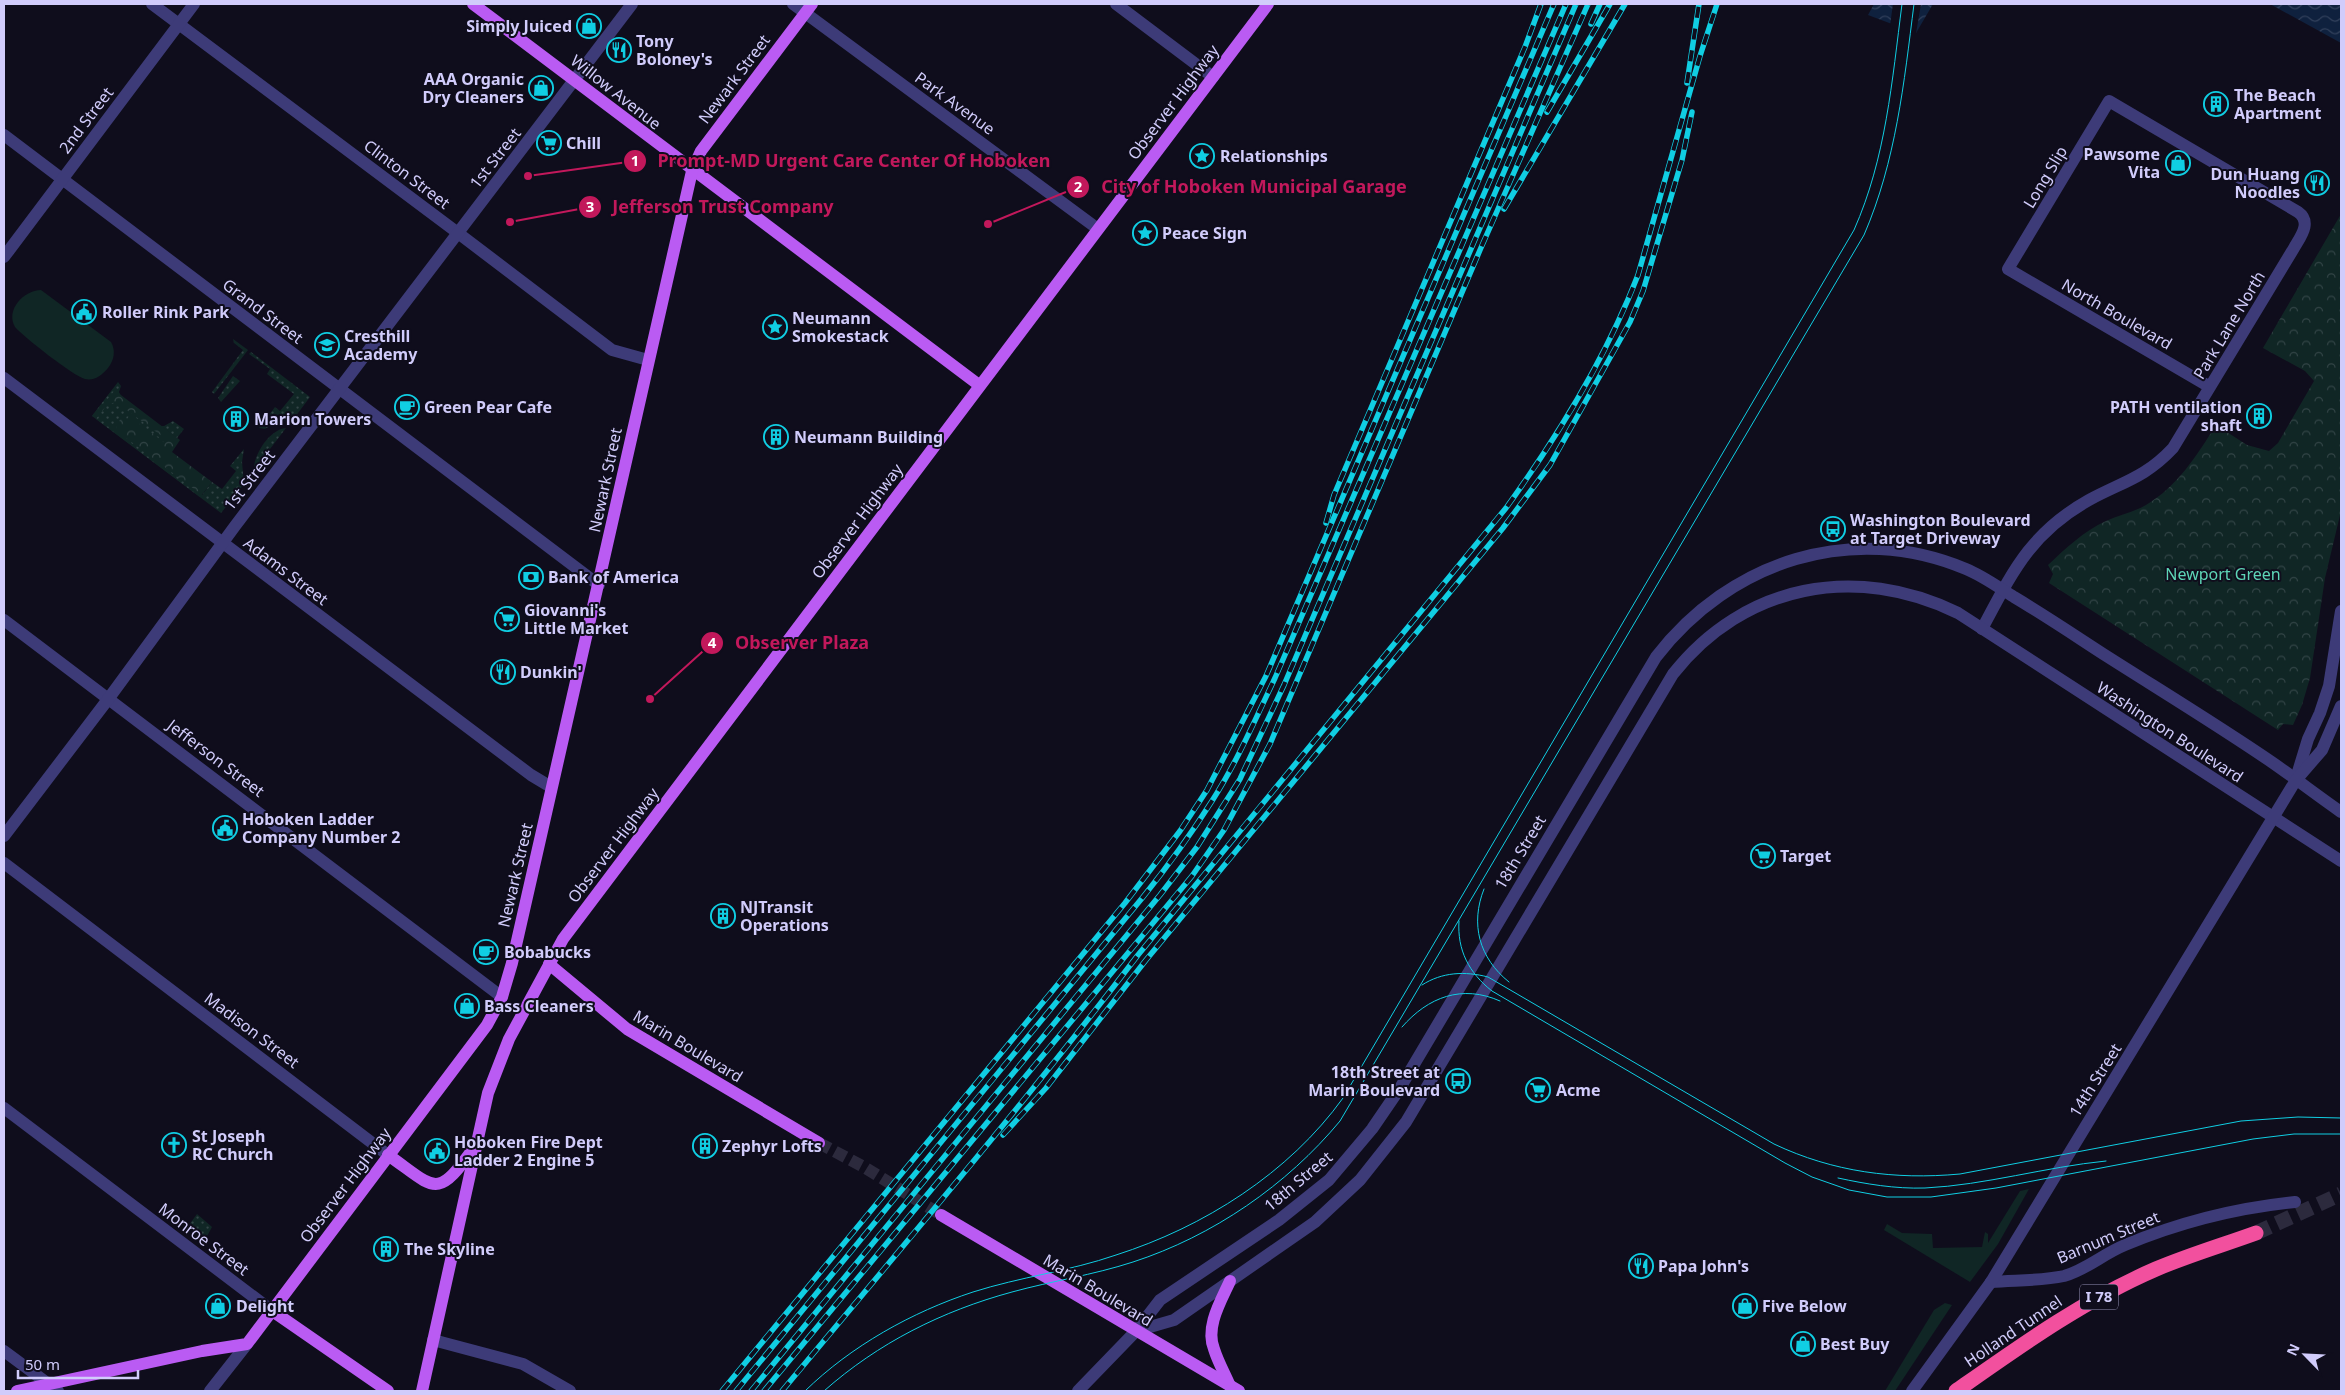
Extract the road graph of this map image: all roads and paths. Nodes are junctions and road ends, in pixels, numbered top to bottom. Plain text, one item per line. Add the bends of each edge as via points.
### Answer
1 (152, 4) edge
2 (194, 4) edge
3 (473, 4) edge
4 (632, 4) edge
5 (793, 4) edge
6 (1116, 4) edge
7 (1268, 4) edge
8 (808, 8) edge
9 (178, 24) junction
10 (1213, 77) junction
11 (575, 81) junction
12 (2109, 101) joint
13 (4, 135) edge
14 (692, 170) junction
15 (62, 179) junction
16 (1098, 229) junction
17 (458, 232) junction
18 (4, 257) edge
19 (2008, 269) joint
20 (648, 360) junction
21 (4, 378) edge
22 (979, 385) junction
23 (2210, 387) junction
24 (339, 390) junction
25 (222, 543) junction
26 (599, 585) junction
27 (2003, 590) junction
28 (2341, 611) edge
29 (4, 620) edge
30 (1982, 629) junction
31 (109, 698) junction
32 (2341, 706) edge
33 (2296, 780) junction
34 (551, 787) junction
35 (2341, 812) edge
36 (2273, 818) junction
37 (4, 836) edge
38 (2341, 861) edge
39 (4, 863) edge
40 (1510, 901) junction
41 (1531, 912) junction
42 (549, 964) junction
43 (502, 996) junction
44 (4, 1108) edge
45 (819, 1143) tunnel mouth
46 (476, 1146) junction
47 (388, 1155) junction
48 (2295, 1202) dead end
49 (941, 1215) tunnel mouth
50 (2256, 1233) tunnel mouth
51 (1230, 1281) junction
52 (1991, 1282) junction
53 (271, 1310) junction
54 (1136, 1331) junction
55 (433, 1340) junction
56 (247, 1344) junction
57 (4, 1351) edge
58 (54, 1388) edge
59 (1235, 1389) edge
60 (17, 1391) edge
61 (210, 1391) edge
62 (388, 1391) edge
63 (422, 1391) edge
64 (570, 1391) edge
65 (1078, 1391) edge
66 (1912, 1391) edge
67 (1956, 1391) edge

1 - 9 street, Clinton Street
2 - 9 street, 2nd Street
3 - 11 main road, Willow Avenue
4 - 11 street, 1st Street
5 - 8 street, Park Avenue
6 - 10 street
7 - 10 main road, Observer Highway
8 - 14 main road, Newark Street via 701,151
8 - 16 street, Park Avenue
9 - 15 street, 2nd Street
9 - 17 street, Clinton Street
10 - 16 main road, Observer Highway
11 - 14 main road, Willow Avenue
11 - 17 street, 1st Street
12 - 19 street, Long Slip
12 - 23 street, Park Lane North via 2298,212 2304,219 2301,236
13 - 15 street, Grand Street
14 - 20 main road, Newark Street
14 - 22 main road, Willow Avenue
15 - 18 street, 2nd Street
15 - 24 street, Grand Street
16 - 22 main road, Observer Highway
17 - 20 street, Clinton Street via 612,350
17 - 24 street, 1st Street
19 - 23 street, North Boulevard
20 - 26 main road, Newark Street
21 - 25 street, Adams Street
22 - 42 main road, Observer Highway via 574,924
23 - 27 street, Park Lane North via 2164,458 2145,474 2091,500 2056,522 2036,540
24 - 25 street, 1st Street
24 - 26 street, Grand Street
25 - 31 street, 1st Street
25 - 34 street, Adams Street
26 - 34 main road, Newark Street
27 - 30 street, Park Lane North
27 - 33 street, Washington Boulevard
27 - 40 street, 18th Street via 1977,574 1941,560 1894,551 1848,550 1784,563 1724,591 1687,620 1647,670
28 - 33 street via 2329,686
29 - 31 street, Jefferson Street
30 - 36 street, Washington Boulevard
30 - 41 street, 18th Street via 1932,602 1908,594 1858,586 1790,594 1762,603 1732,619 1693,650 1668,680
31 - 37 street, 1st Street
31 - 43 street, Jefferson Street
32 - 33 street via 2322,750
33 - 35 street, Washington Boulevard
33 - 36 street, 14th Street
34 - 43 main road, Newark Street
36 - 38 street, Washington Boulevard
36 - 52 street, 14th Street
39 - 47 street, Madison Street
40 - 41 street
40 - 54 street, 18th Street via 1400,1088 1344,1164 1297,1207 1160,1300
41 - 51 street, 18th Street via 1406,1122 1384,1153 1331,1208
42 - 45 main road, Marin Boulevard via 627,1029
42 - 46 main road, Observer Highway via 513,1030 495,1072
43 - 47 main road, Observer Highway via 487,1026
44 - 53 street, Monroe Street
46 - 47 main road, Madison Street via 453,1177 438,1185 419,1177
46 - 55 main road
47 - 53 main road, Observer Highway
48 - 52 street, Barnum Street via 2217,1213 2179,1225 2122,1246 2064,1276
49 - 54 main road, Marin Boulevard
50 - 67 highway, Holland Tunnel / I 78 via 2158,1268 2106,1294 2051,1326
51 - 54 street, 18th Street via 1174,1320
51 - 59 main road via 1215,1315 1212,1339 1213,1348
52 - 66 street, 14th Street
53 - 56 main road, Observer Highway
53 - 62 main road, Monroe Street
54 - 59 main road, Marin Boulevard
54 - 65 street, 18th Street
55 - 63 main road
55 - 64 street via 523,1364
56 - 58 main road via 195,1352
56 - 61 street, Observer Highway
57 - 58 street
58 - 60 main road

